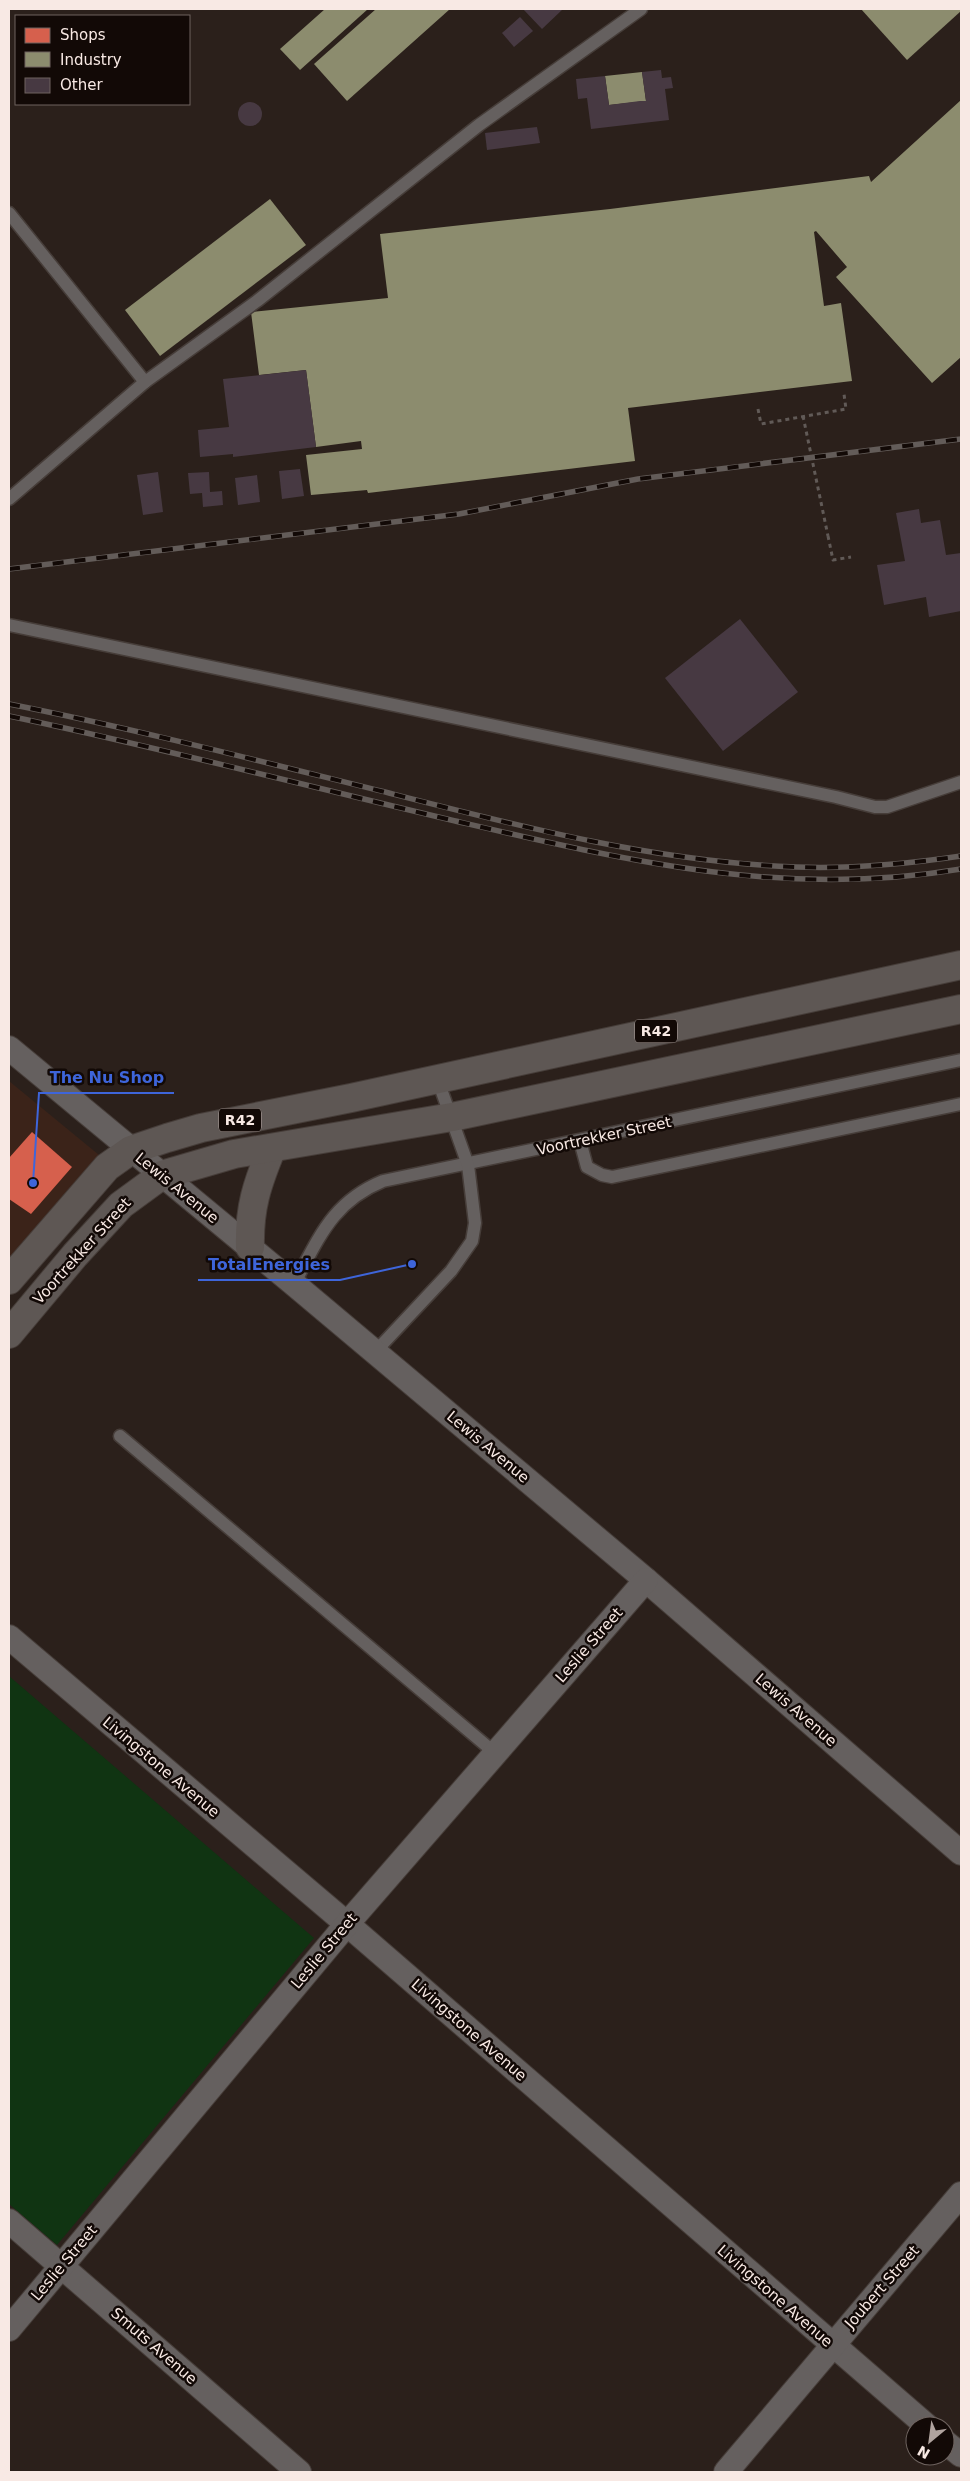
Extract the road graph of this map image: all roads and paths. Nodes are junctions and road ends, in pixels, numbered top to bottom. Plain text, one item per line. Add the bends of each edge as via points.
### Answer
1 (641, 9) edge
2 (9, 214) edge
3 (144, 382) junction
4 (844, 394) dead end
5 (758, 409) dead end
6 (802, 416) junction
7 (9, 499) edge
8 (852, 557) dead end
9 (9, 625) edge
10 (961, 782) edge
11 (961, 965) edge
12 (903, 978) junction
13 (961, 1009) edge
14 (912, 1020) junction
15 (9, 1048) edge
16 (961, 1060) edge
17 (437, 1078) junction
18 (961, 1104) edge
19 (452, 1117) junction
20 (580, 1141) junction
21 (272, 1148) junction
22 (131, 1150) junction
23 (468, 1165) junction
24 (162, 1175) junction
25 (250, 1248) junction
26 (9, 1280) edge
27 (294, 1284) junction
28 (9, 1334) edge
29 (375, 1352) junction
30 (120, 1436) dead end
31 (646, 1580) junction
32 (9, 1637) edge
33 (495, 1752) junction
34 (961, 1853) edge
35 (346, 1924) junction
36 (961, 2194) edge
37 (9, 2221) edge
38 (62, 2266) junction
39 (9, 2329) edge
40 (831, 2345) junction
41 (915, 2416) edge
42 (299, 2472) edge
43 (726, 2472) edge

1 - 3 lane via 479,125 256,300
2 - 3 lane
3 - 7 lane
4 - 6 path via 846,409
5 - 6 path via 761,424
6 - 8 path, bridge via 833,560
9 - 10 lane via 875,808 887,807
11 - 12 main road, R42
12 - 14 main road
12 - 17 main road, R42
13 - 14 main road, R42
14 - 19 main road, R42
15 - 22 street, Lewis Avenue
16 - 20 lane, Voortrekker Street
17 - 19 lane
17 - 22 main road, R42 via 201,1128
18 - 20 lane via 612,1177 587,1167
19 - 21 main road, R42
19 - 23 lane
20 - 23 lane, Voortrekker Street
21 - 24 main road, R42 via 209,1160
21 - 25 main road via 252,1205
22 - 24 street, Lewis Avenue
22 - 26 main road, R42 via 96,1178
23 - 27 lane, Voortrekker Street via 383,1181 353,1196 327,1225
23 - 29 lane via 475,1223 472,1240 451,1271
24 - 25 street, Lewis Avenue
24 - 28 main road, Voortrekker Street / R42 via 122,1205
25 - 27 street, Lewis Avenue
27 - 29 street, Lewis Avenue
29 - 31 street, Lewis Avenue
30 - 33 lane
31 - 33 street, Leslie Street
31 - 34 street, Lewis Avenue
32 - 35 street, Livingstone Avenue
33 - 35 street, Leslie Street
35 - 38 street, Leslie Street
35 - 40 street, Livingstone Avenue
36 - 40 street, Joubert Street
37 - 38 street, Smuts Avenue
38 - 39 street, Leslie Street
38 - 42 street, Smuts Avenue
40 - 41 street, Livingstone Avenue
40 - 43 street, Joubert Street

